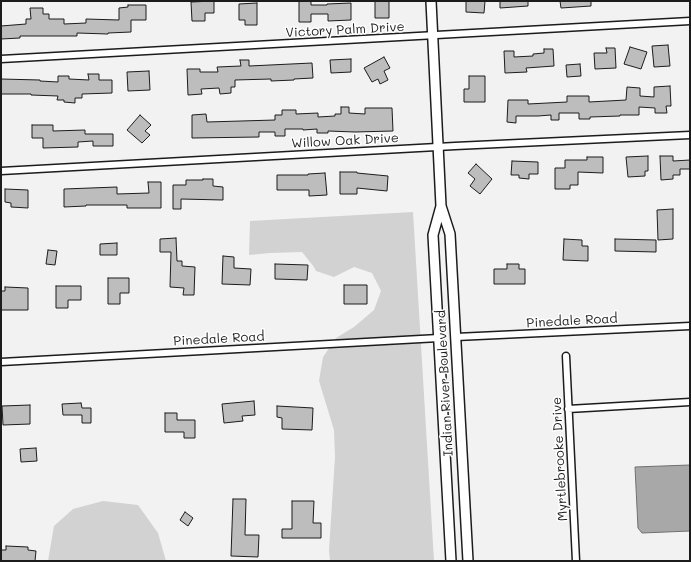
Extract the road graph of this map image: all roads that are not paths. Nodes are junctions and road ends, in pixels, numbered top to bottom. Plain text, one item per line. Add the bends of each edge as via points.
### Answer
1 (431, 1) edge
2 (690, 21) edge
3 (432, 35) junction
4 (1, 59) edge
5 (690, 135) edge
6 (438, 147) junction
7 (1, 171) edge
8 (441, 206) junction
9 (690, 326) edge
10 (456, 337) junction
11 (439, 338) junction
12 (566, 356) dead end
13 (1, 362) edge
14 (690, 402) edge
15 (568, 409) junction
16 (451, 561) edge
17 (468, 561) edge
18 (576, 561) edge

1 - 3 main road, Indian River Boulevard
2 - 3 street, Victory Palm Drive
3 - 4 street, Victory Palm Drive
3 - 6 main road, Indian River Boulevard
5 - 6 street, Willow Oak Drive
6 - 7 street, Willow Oak Drive
6 - 8 main road, Indian River Boulevard
8 - 10 main road, Indian River Boulevard via 450,234
8 - 11 main road, Indian River Boulevard via 433,235
9 - 10 street, Pinedale Road
10 - 17 main road, Indian River Boulevard
11 - 13 street, Pinedale Road
11 - 16 main road, Indian River Boulevard
12 - 15 street, Myrtlebrooke Drive
14 - 15 street
15 - 18 street, Myrtlebrooke Drive

